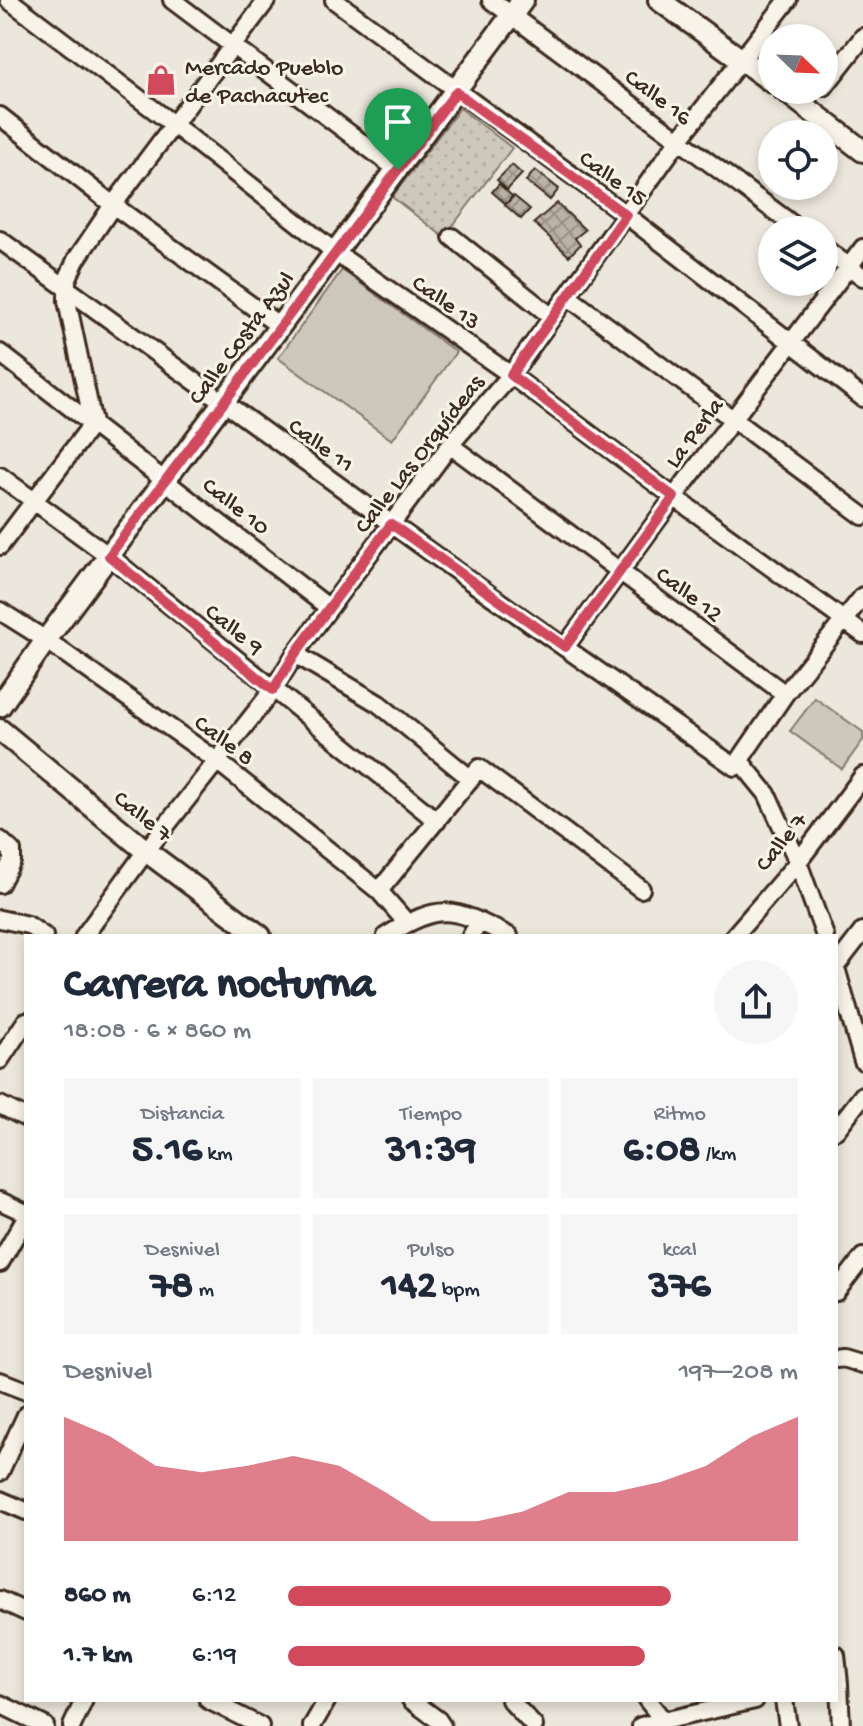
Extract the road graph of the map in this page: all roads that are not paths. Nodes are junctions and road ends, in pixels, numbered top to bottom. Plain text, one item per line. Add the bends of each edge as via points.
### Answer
1 (9, 0) edge
2 (172, 0) edge
3 (267, 0) edge
4 (334, 0) edge
5 (491, 0) edge
6 (659, 0) edge
7 (788, 0) edge
8 (518, 8) edge
9 (0, 14) edge
10 (863, 37) edge
11 (232, 47) junction
12 (742, 60) junction
13 (838, 69) edge
14 (758, 72) edge
15 (456, 92) junction
16 (804, 104) edge
17 (810, 104) edge
18 (808, 107) junction
19 (0, 116) edge
20 (174, 125) junction
21 (678, 141) junction
22 (863, 151) edge
23 (398, 170) junction
24 (113, 205) junction
25 (626, 215) junction
26 (781, 216) edge
27 (452, 237) dead end
28 (0, 240) edge
29 (863, 248) edge
30 (336, 253) junction
31 (838, 258) edge
32 (856, 272) edge
33 (67, 291) junction
34 (567, 296) junction
35 (552, 317) junction
36 (281, 327) junction
37 (789, 343) junction
38 (0, 353) edge
39 (511, 375) junction
40 (863, 398) edge
41 (224, 403) junction
42 (733, 419) junction
43 (93, 423) junction
44 (450, 445) junction
45 (0, 476) edge
46 (166, 480) junction
47 (674, 497) junction
48 (34, 502) junction
49 (863, 516) edge
50 (391, 524) junction
51 (0, 546) edge
52 (109, 556) junction
53 (621, 571) junction
54 (863, 596) edge
55 (329, 608) junction
56 (0, 611) edge
57 (844, 620) junction
58 (863, 634) edge
59 (46, 640) junction
60 (565, 647) junction
61 (295, 654) junction
62 (273, 690) junction
63 (785, 694) junction
64 (0, 706) edge
65 (0, 730) edge
66 (217, 761) junction
67 (737, 764) junction
68 (475, 773) junction
69 (863, 776) edge
70 (437, 821) junction
71 (0, 840) edge
72 (146, 851) junction
73 (798, 862) junction
74 (0, 884) edge
75 (641, 889) dead end
76 (379, 891) junction
77 (0, 919) edge
78 (407, 923) junction
79 (475, 929) edge
80 (863, 931) edge
81 (41, 934) edge
82 (85, 934) edge
83 (257, 934) edge
84 (389, 934) edge
85 (499, 934) edge
86 (736, 934) edge
87 (824, 934) edge
88 (838, 964) edge
89 (838, 974) edge
90 (24, 1024) edge
91 (0, 1060) edge
92 (863, 1061) edge
93 (863, 1095) edge
94 (0, 1105) edge
95 (24, 1117) edge
96 (838, 1127) edge
97 (0, 1201) edge
98 (24, 1214) edge
99 (24, 1219) edge
100 (863, 1257) edge
101 (0, 1263) edge
102 (838, 1289) edge
103 (838, 1355) edge
104 (863, 1364) edge
105 (0, 1381) edge
106 (24, 1390) edge
107 (24, 1419) edge
108 (0, 1472) edge
109 (0, 1500) edge
110 (24, 1510) edge
111 (0, 1600) edge
112 (24, 1611) edge
113 (838, 1694) edge
114 (83, 1702) edge
115 (212, 1702) edge
116 (326, 1702) edge
117 (414, 1702) edge
118 (512, 1702) edge
119 (649, 1702) edge
120 (749, 1702) edge
121 (784, 1702) edge
122 (0, 1704) edge
123 (696, 1719) edge
124 (663, 1720) junction
125 (45, 1726) edge
126 (72, 1726) edge
127 (260, 1726) edge
128 (312, 1726) edge
129 (442, 1726) edge
130 (534, 1726) edge
131 (641, 1726) edge
132 (788, 1726) edge
133 (841, 1726) edge

1 - 9 street
1 - 20 street, Calle 13
2 - 11 street
3 - 11 street
4 - 15 street, Calle 15
5 - 8 street, Calle 16
6 - 12 street
7 - 12 street, Calle Las Orquídeas
8 - 15 street, Calle Costa Azul
8 - 21 street, Calle 16
10 - 13 street
11 - 20 street
11 - 23 street
12 - 14 street
12 - 21 street, Calle Las Orquídeas
15 - 23 street, Calle Costa Azul
15 - 25 street, Calle 15
16 - 18 street
17 - 18 street
18 - 22 street
19 - 24 street
20 - 24 street
20 - 30 street, Calle 13
21 - 25 street, Calle Las Orquídeas
21 - 26 street, Calle 16
23 - 30 street, Calle Costa Azul
24 - 33 street via 76,260
24 - 36 street
25 - 34 street, Calle Las Orquídeas
25 - 37 street, Calle 15
27 - 35 street
28 - 33 street, Calle 11
29 - 32 street, La Perla
30 - 36 street, Calle Costa Azul
30 - 39 street, Calle 13
31 - 32 street
32 - 37 street, La Perla
33 - 41 street, Calle 11
33 - 43 street
34 - 35 street, Calle Las Orquídeas
34 - 42 street
35 - 39 street, Calle Las Orquídeas
36 - 41 street, Calle Costa Azul
37 - 40 street, Calle 15
37 - 42 street, La Perla
38 - 43 street, Calle 10
39 - 44 street, Calle Las Orquídeas
39 - 47 street, Calle 13
41 - 46 street, Calle Costa Azul
41 - 50 street, Calle 11
42 - 47 street, La Perla
42 - 49 street
43 - 46 street, Calle 10
43 - 48 street
44 - 50 street, Calle Las Orquídeas
44 - 53 street, Calle 12
45 - 48 street, Calle 9
46 - 52 street, Calle Costa Azul
46 - 55 street, Calle 10
47 - 53 street, La Perla
47 - 57 street, Calle 13
48 - 51 street
48 - 52 street, Calle 9
50 - 55 street, Calle Las Orquídeas
50 - 60 street, Calle 11
52 - 59 street, Calle Costa Azul
52 - 62 street, Calle 9
53 - 60 street, La Perla
53 - 63 street, Calle 12
54 - 57 street
55 - 61 street, Calle Las Orquídeas
56 - 59 street, Calle 8
57 - 58 street, Calle 13
57 - 63 street
59 - 64 street, Calle Costa Azul
59 - 66 street, Calle 8
60 - 67 street, Calle 11
61 - 62 street, Calle Las Orquídeas
61 - 68 street via 379,704
62 - 66 street, Calle Las Orquídeas
62 - 70 street, Calle 9
63 - 67 street
65 - 72 street, Calle 7
66 - 72 street, Calle Las Orquídeas
66 - 76 street, Calle 8
67 - 73 street, Calle 11 via 767,794
68 - 70 street
68 - 75 street
69 - 73 street, Calle 7
70 - 76 street
71 - 74 street via 12,851 12,861
72 - 82 street, Calle Las Orquídeas
72 - 83 street, Calle 7
73 - 86 street, Calle 7
73 - 87 street, Calle 11
76 - 78 street, Calle 8
77 - 81 street
78 - 79 street via 456,912
78 - 84 street
79 - 85 street
80 - 88 street
89 - 92 street
90 - 91 street
93 - 96 street
94 - 95 street
97 - 98 street
99 - 101 street
100 - 102 street
103 - 104 street
105 - 106 street
107 - 108 street
109 - 110 street
111 - 112 street
113 - 133 street
114 - 126 street
115 - 127 street
116 - 128 street
117 - 129 street
118 - 130 street
119 - 124 street
120 - 123 street
121 - 132 street
122 - 125 street
123 - 124 street
124 - 131 street

